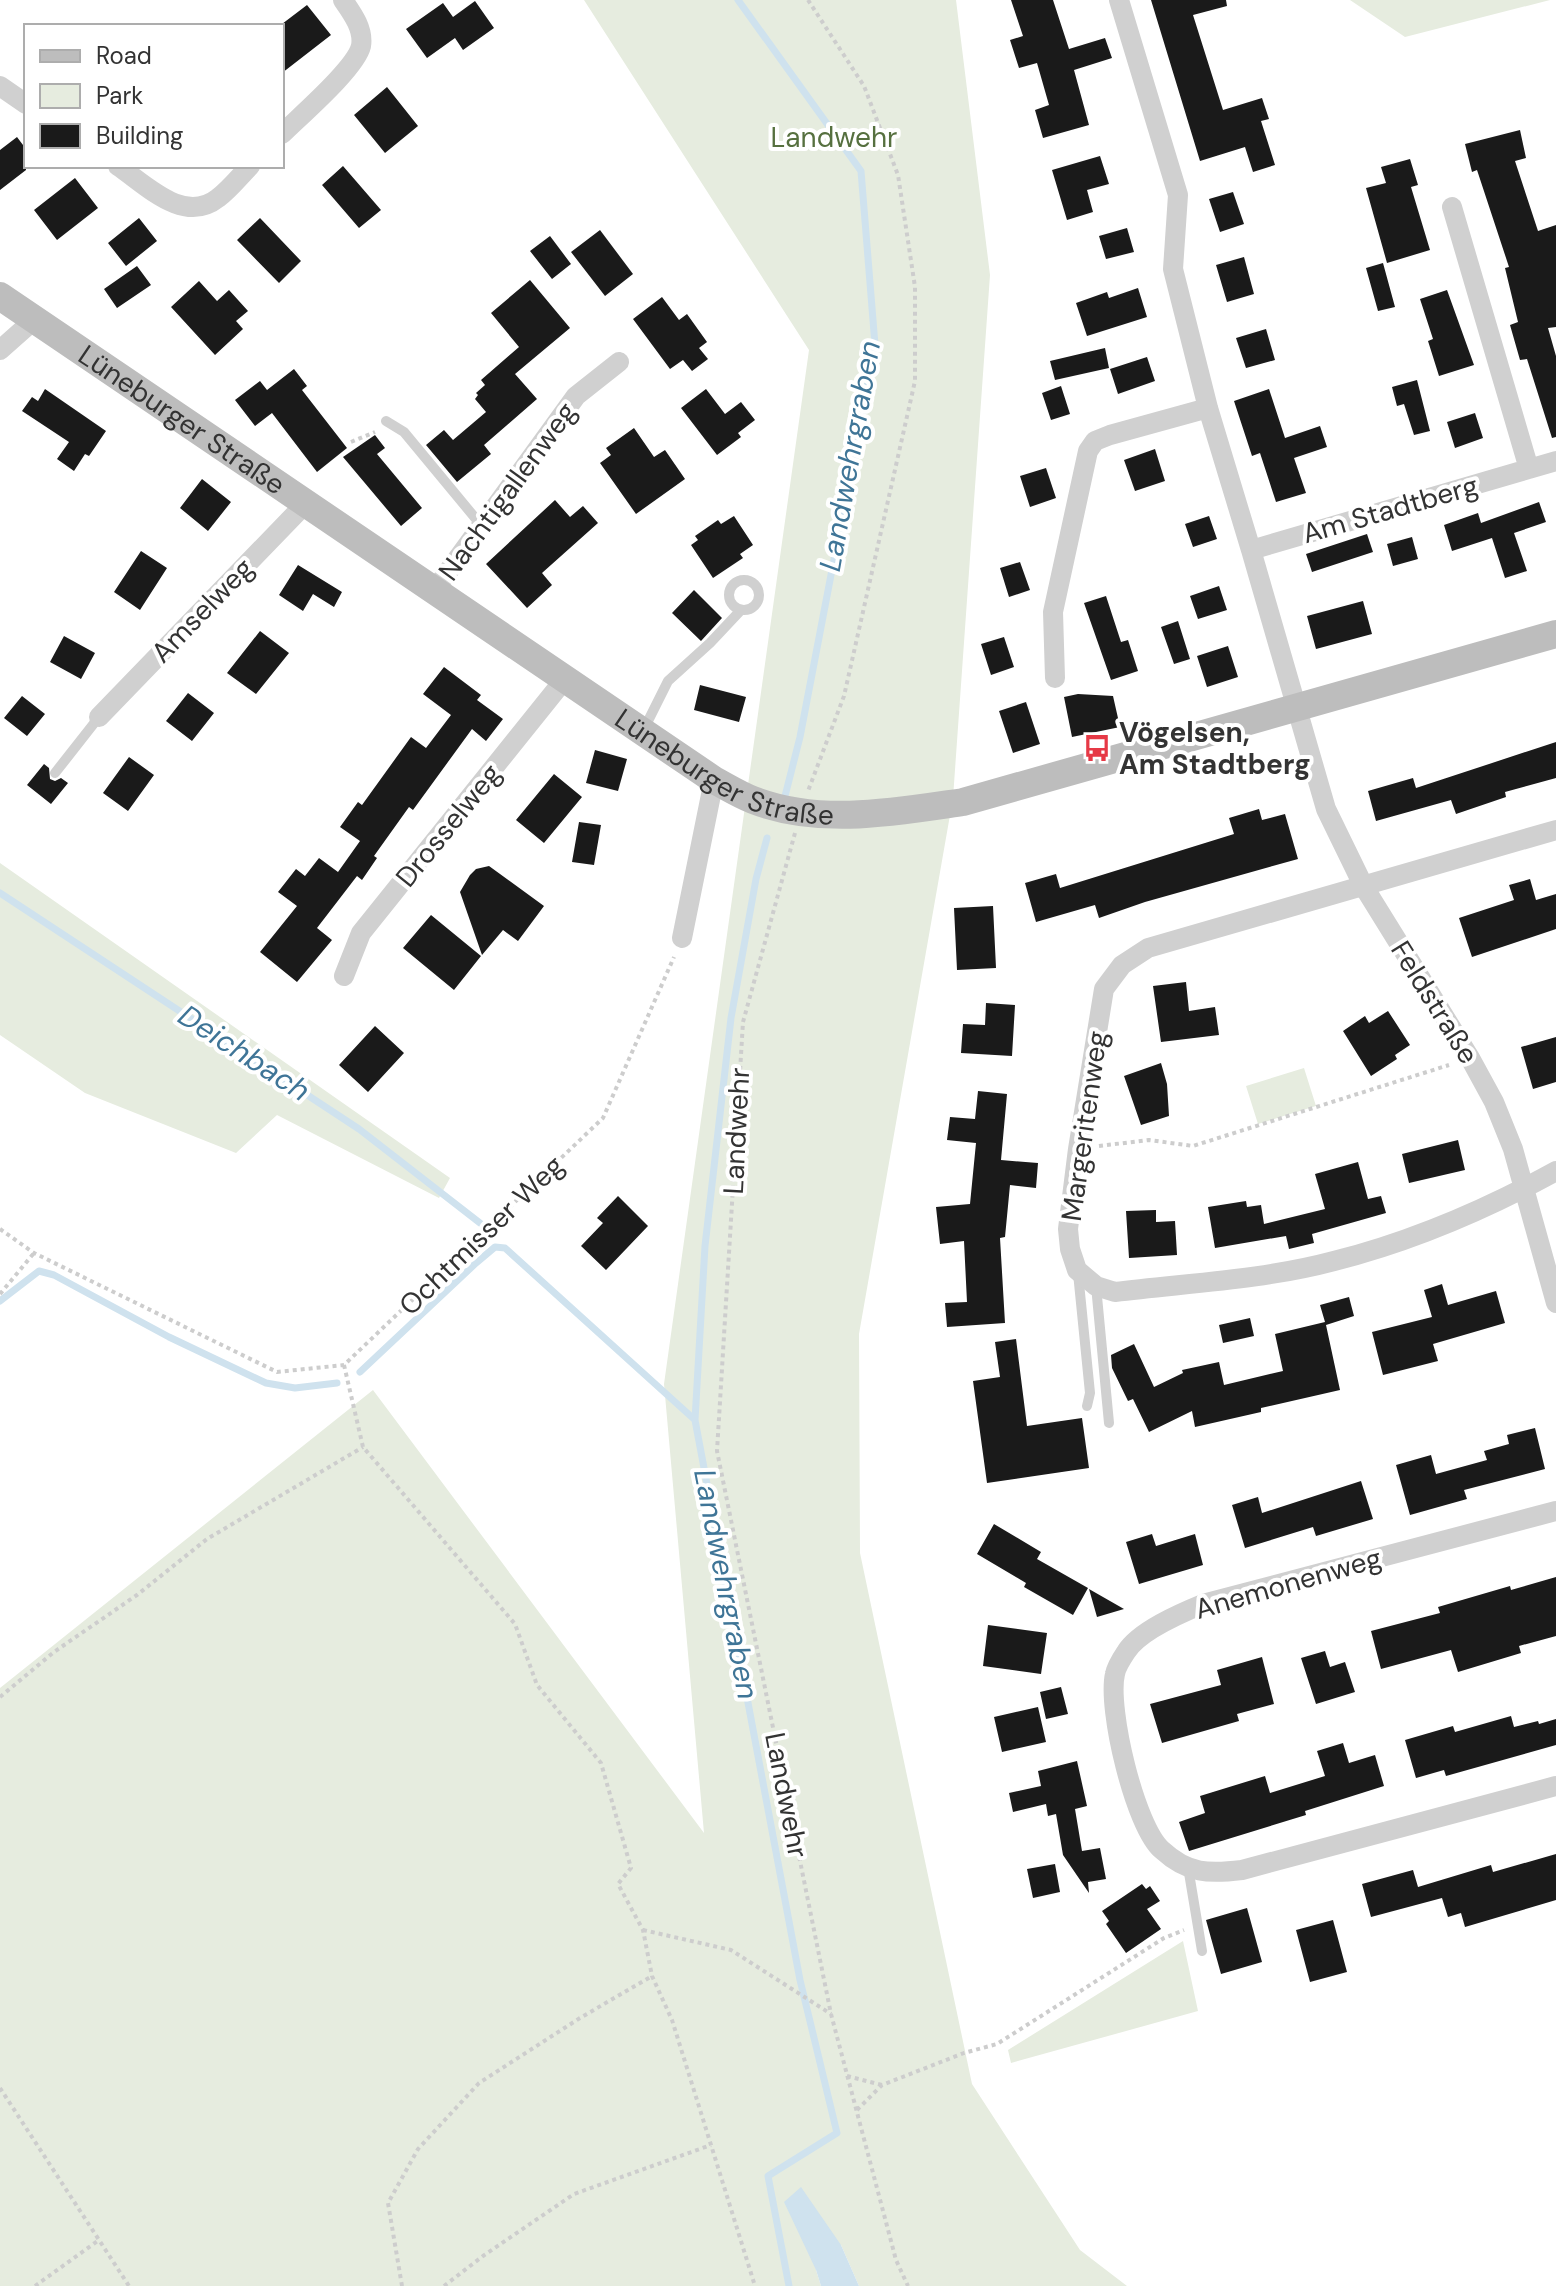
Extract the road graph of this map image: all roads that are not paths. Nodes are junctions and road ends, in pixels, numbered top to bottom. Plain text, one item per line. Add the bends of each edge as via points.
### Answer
1 (343, 0) edge
2 (1119, 0) edge
3 (0, 86) edge
4 (24, 103) edge
5 (284, 132) edge
6 (121, 168) edge
7 (248, 168) edge
8 (1452, 207) dead end
9 (0, 296) edge
10 (35, 319) junction
11 (0, 350) edge
12 (619, 362) dead end
13 (1208, 408) junction
14 (388, 422) road end
15 (1556, 461) edge
16 (1529, 469) junction
17 (306, 503) junction
18 (481, 525) junction
19 (1251, 550) junction
20 (434, 591) junction
21 (741, 610) dead end
22 (1556, 634) edge
23 (1055, 678) dead end
24 (564, 680) junction
25 (1296, 708) junction
26 (99, 717) joint
27 (642, 733) junction
28 (55, 773) dead end
29 (714, 780) junction
30 (1556, 830) edge
31 (1364, 887) junction
32 (682, 938) road end
33 (344, 976) dead end
34 (1556, 1171) edge
35 (1524, 1189) junction
36 (1077, 1270) junction
37 (1096, 1286) junction
38 (1556, 1303) edge
39 (1087, 1406) dead end
40 (1109, 1423) dead end
41 (1556, 1511) edge
42 (1556, 1786) edge
43 (1188, 1867) junction
44 (1202, 1951) dead end

1 - 5 street via 359,26 361,46 351,65
2 - 13 street via 1178,195 1173,269
3 - 4 street
6 - 7 street via 176,205 199,208 217,199
8 - 16 street
9 - 10 street, Lüneburger Straße
10 - 11 street
10 - 17 street, Lüneburger Straße
12 - 18 street, Nachtigallenweg via 576,396
13 - 19 street
13 - 23 street via 1110,435 1088,451 1053,612
14 - 18 lane via 404,432
15 - 16 street, Am Stadtberg
16 - 19 street, Am Stadtberg
17 - 20 street, Lüneburger Straße
17 - 26 street, Amselweg
18 - 20 street, Nachtigallenweg
19 - 25 street
20 - 24 street, Lüneburger Straße
21 - 27 lane via 668,681
22 - 25 street, Lüneburger Straße
24 - 27 street, Lüneburger Straße
24 - 33 street, Drosselweg via 361,933
25 - 29 street, Lüneburger Straße via 963,802 899,812 801,811 755,800
25 - 31 street, Feldstraße via 1326,809
26 - 28 lane
27 - 29 street, Lüneburger Straße
29 - 32 street
30 - 31 street, Margeritenweg
31 - 35 street, Feldstraße via 1494,1102
31 - 36 street, Margeritenweg via 1148,948 1122,965 1104,989 1068,1229
34 - 35 street
35 - 37 street via 1461,1220 1333,1262 1115,1292
35 - 38 street, Feldstraße
36 - 37 street
36 - 39 lane
37 - 40 lane
41 - 43 street, Anemonenweg via 1203,1604 1166,1620 1127,1649 1115,1674 1114,1699 1127,1771 1141,1821 1160,1849
42 - 43 street, Anemonenweg via 1242,1870 1211,1874
43 - 44 lane

